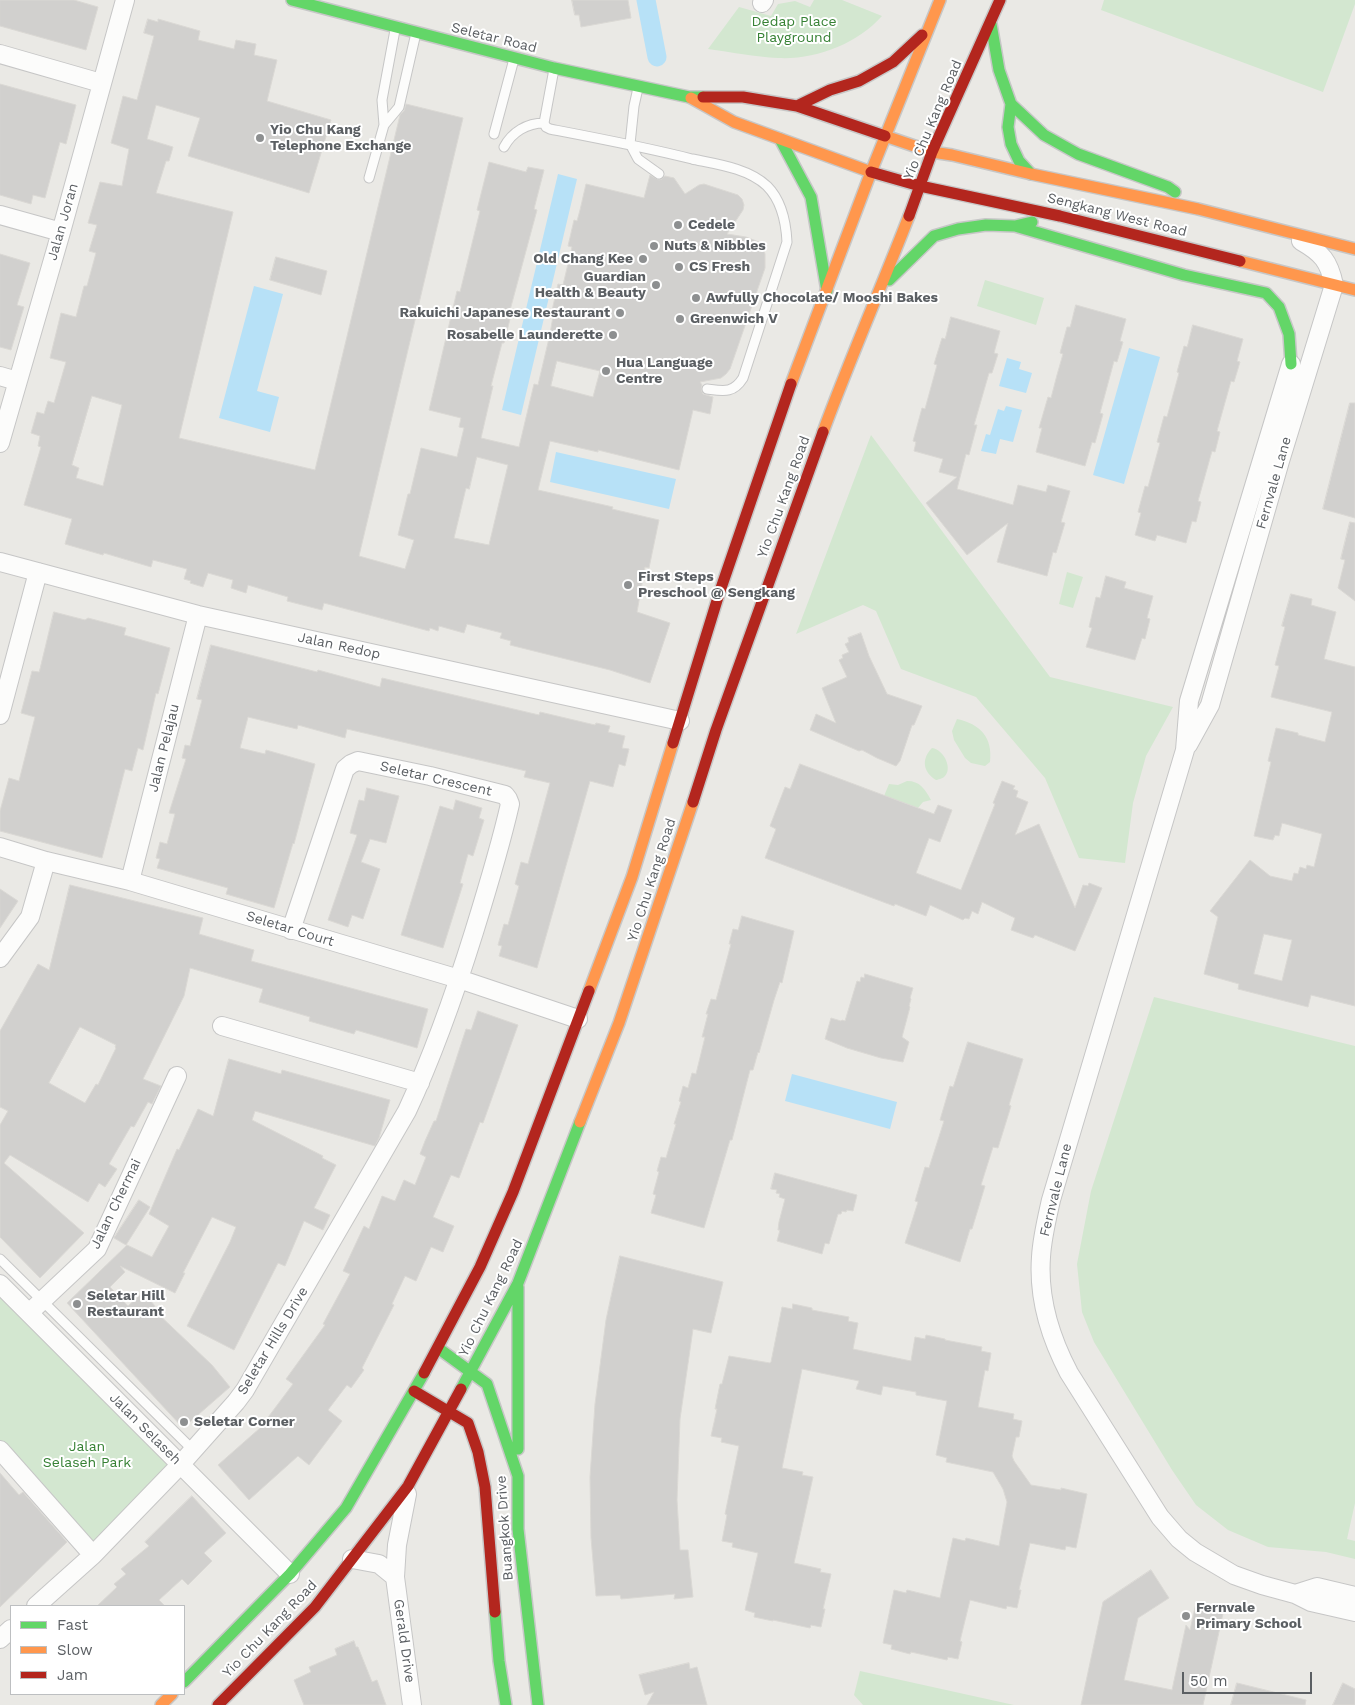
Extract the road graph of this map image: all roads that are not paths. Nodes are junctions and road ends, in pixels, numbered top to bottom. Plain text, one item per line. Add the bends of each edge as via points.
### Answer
1 (125, 0) edge
2 (296, 0) edge
3 (940, 0) edge
4 (1000, 0) edge
5 (991, 24) junction
6 (396, 27) junction
7 (927, 30) junction
8 (416, 33) junction
9 (0, 54) edge
10 (514, 58) junction
11 (554, 68) junction
12 (101, 83) junction
13 (638, 85) junction
14 (689, 97) junction
15 (1011, 104) junction
16 (797, 106) junction
17 (544, 123) junction
18 (384, 125) junction
19 (494, 134) dead end
20 (885, 136) junction
21 (780, 139) junction
22 (630, 144) junction
23 (504, 147) dead end
24 (932, 152) junction
25 (871, 172) junction
26 (659, 174) dead end
27 (1031, 174) junction
28 (369, 178) dead end
29 (920, 186) junction
30 (1198, 209) junction
31 (0, 215) edge
32 (1060, 216) junction
33 (1015, 226) junction
34 (61, 232) junction
35 (1286, 232) junction
36 (1355, 249) edge
37 (1278, 271) junction
38 (1287, 284) dead end
39 (1334, 285) junction
40 (881, 288) junction
41 (1355, 290) edge
42 (827, 292) junction
43 (1300, 342) dead end
44 (1291, 364) junction
45 (0, 376) edge
46 (17, 380) junction
47 (706, 389) dead end
48 (0, 443) edge
49 (1262, 457) junction
50 (1280, 461) junction
51 (0, 562) edge
52 (38, 572) junction
53 (198, 615) junction
54 (0, 714) edge
55 (680, 721) junction
56 (1185, 750) junction
57 (0, 847) edge
58 (46, 861) junction
59 (130, 882) junction
60 (292, 930) junction
61 (0, 958) edge
62 (459, 979) junction
63 (578, 1019) junction
64 (222, 1026) dead end
65 (177, 1076) dead end
66 (420, 1083) junction
67 (0, 1258) edge
68 (0, 1284) edge
69 (518, 1284) junction
70 (42, 1300) junction
71 (29, 1313) junction
72 (438, 1348) junction
73 (472, 1372) junction
74 (414, 1391) junction
75 (450, 1411) junction
76 (0, 1450) edge
77 (193, 1450) junction
78 (180, 1465) junction
79 (518, 1476) junction
80 (408, 1486) junction
81 (93, 1555) junction
82 (352, 1558) junction
83 (290, 1574) junction
84 (395, 1577) junction
85 (1295, 1594) junction
86 (1355, 1596) edge
87 (37, 1605) edge
88 (1355, 1612) edge
89 (10, 1630) edge
90 (0, 1639) edge
91 (185, 1681) edge
92 (171, 1695) edge
93 (161, 1705) edge
94 (218, 1705) edge
95 (412, 1705) edge
96 (506, 1705) edge
97 (538, 1705) edge

1 - 12 street, Jalan Joran
2 - 6 main road, Seletar Road
3 - 7 main road, Yio Chu Kang Road
4 - 5 main road, Yio Chu Kang Road
5 - 15 main road via 999,70
5 - 24 main road, Yio Chu Kang Road
6 - 8 main road, Seletar Road
6 - 18 lane via 382,100
7 - 16 main road via 893,62 859,81
7 - 20 main road, Yio Chu Kang Road
8 - 10 main road, Seletar Road
8 - 18 lane via 400,107
9 - 12 street
10 - 11 main road, Seletar Road
10 - 19 lane
11 - 13 main road, Seletar Road
11 - 17 lane
12 - 34 street, Jalan Joran
13 - 14 main road, Seletar Road
13 - 22 lane
14 - 16 main road, Seletar Road via 743,97
14 - 21 main road, Seletar Road via 734,122
15 - 27 main road via 1008,127 1011,144 1018,161
15 - 30 main road via 1044,135 1078,154 1168,187
16 - 20 main road, Seletar Road
17 - 22 lane via 550,129
17 - 23 lane via 519,131
18 - 28 lane
20 - 24 main road, Sengkang West Road
20 - 25 main road, Yio Chu Kang Road
21 - 25 main road, Seletar Road
21 - 42 main road via 811,197
22 - 26 lane via 638,159
22 - 47 lane via 748,174 766,186 780,204 787,242 743,378 732,390
24 - 27 main road, Sengkang West Road
24 - 29 main road, Yio Chu Kang Road
25 - 29 main road, Sengkang West Road
25 - 42 main road, Yio Chu Kang Road
27 - 30 main road, Sengkang West Road
29 - 32 main road, Sengkang West Road
29 - 40 main road, Yio Chu Kang Road
30 - 35 main road, Sengkang West Road
31 - 34 street
32 - 33 main road
32 - 37 main road, Sengkang West Road
33 - 40 main road via 986,225 934,236
33 - 44 main road via 1184,275 1266,293 1279,307 1289,334
34 - 46 street, Jalan Joran
35 - 36 main road, Sengkang West Road
35 - 39 street via 1321,254 1331,271
37 - 38 main road
37 - 39 main road, Sengkang West Road
39 - 41 main road, Sengkang West Road
39 - 50 street, Fernvale Lane
40 - 69 main road, Yio Chu Kang Road via 841,383 716,730 619,1023
42 - 55 main road, Yio Chu Kang Road via 779,417
43 - 44 main road
44 - 49 street, Fernvale Lane
45 - 46 street
46 - 48 street, Jalan Joran
49 - 50 street
49 - 56 street, Fernvale Lane via 1189,702
50 - 56 street, Fernvale Lane via 1210,705
51 - 52 street, Jalan Redop
52 - 53 street, Jalan Redop
52 - 54 street
53 - 55 street, Jalan Redop
53 - 59 street, Jalan Pelajau
55 - 63 main road, Yio Chu Kang Road via 632,877
56 - 85 street, Fernvale Lane via 1051,1200 1041,1257 1042,1297 1049,1325 1069,1373 1160,1517 1179,1539 1218,1566 1234,1575
57 - 58 street, Seletar Court
58 - 59 street, Seletar Court
58 - 61 street via 30,917
59 - 60 street, Seletar Court
60 - 62 street, Seletar Court
60 - 62 street, Seletar Crescent via 345,769 351,764 358,762 430,776 505,795 510,804 499,854
62 - 63 street, Seletar Court
62 - 66 street, Seletar Hills Drive
63 - 72 main road, Yio Chu Kang Road via 509,1200 480,1267
64 - 66 street
65 - 70 street, Jalan Chermai via 96,1250
66 - 77 street, Seletar Hills Drive via 245,1390
67 - 70 lane
68 - 71 street, Jalan Selaseh
69 - 73 main road, Yio Chu Kang Road
69 - 79 main road
70 - 71 street, Jalan Chermai
70 - 77 lane
71 - 78 street, Jalan Selaseh
72 - 73 main road, Buangkok Drive
72 - 74 main road, Yio Chu Kang Road
73 - 75 main road, Yio Chu Kang Road
73 - 79 main road, Buangkok Drive via 487,1384
74 - 75 main road, Buangkok Drive
74 - 83 main road, Yio Chu Kang Road via 346,1508
75 - 80 main road, Yio Chu Kang Road
75 - 96 main road, Buangkok Drive via 468,1423 486,1486 499,1661
76 - 81 street
77 - 78 street, Seletar Hills Drive
78 - 81 street, Seletar Hills Drive
78 - 83 street, Jalan Selaseh
79 - 97 main road, Buangkok Drive via 518,1529
80 - 82 main road, Yio Chu Kang Road
80 - 84 street, Gerald Drive via 397,1545
81 - 87 street, Seletar Hills Drive
82 - 84 street via 379,1564
82 - 94 main road, Yio Chu Kang Road via 315,1607
83 - 91 main road, Yio Chu Kang Road
84 - 95 street, Gerald Drive
85 - 86 street via 1317,1587
85 - 88 street, Fernvale Lane via 1311,1602
89 - 90 street
92 - 93 main road

